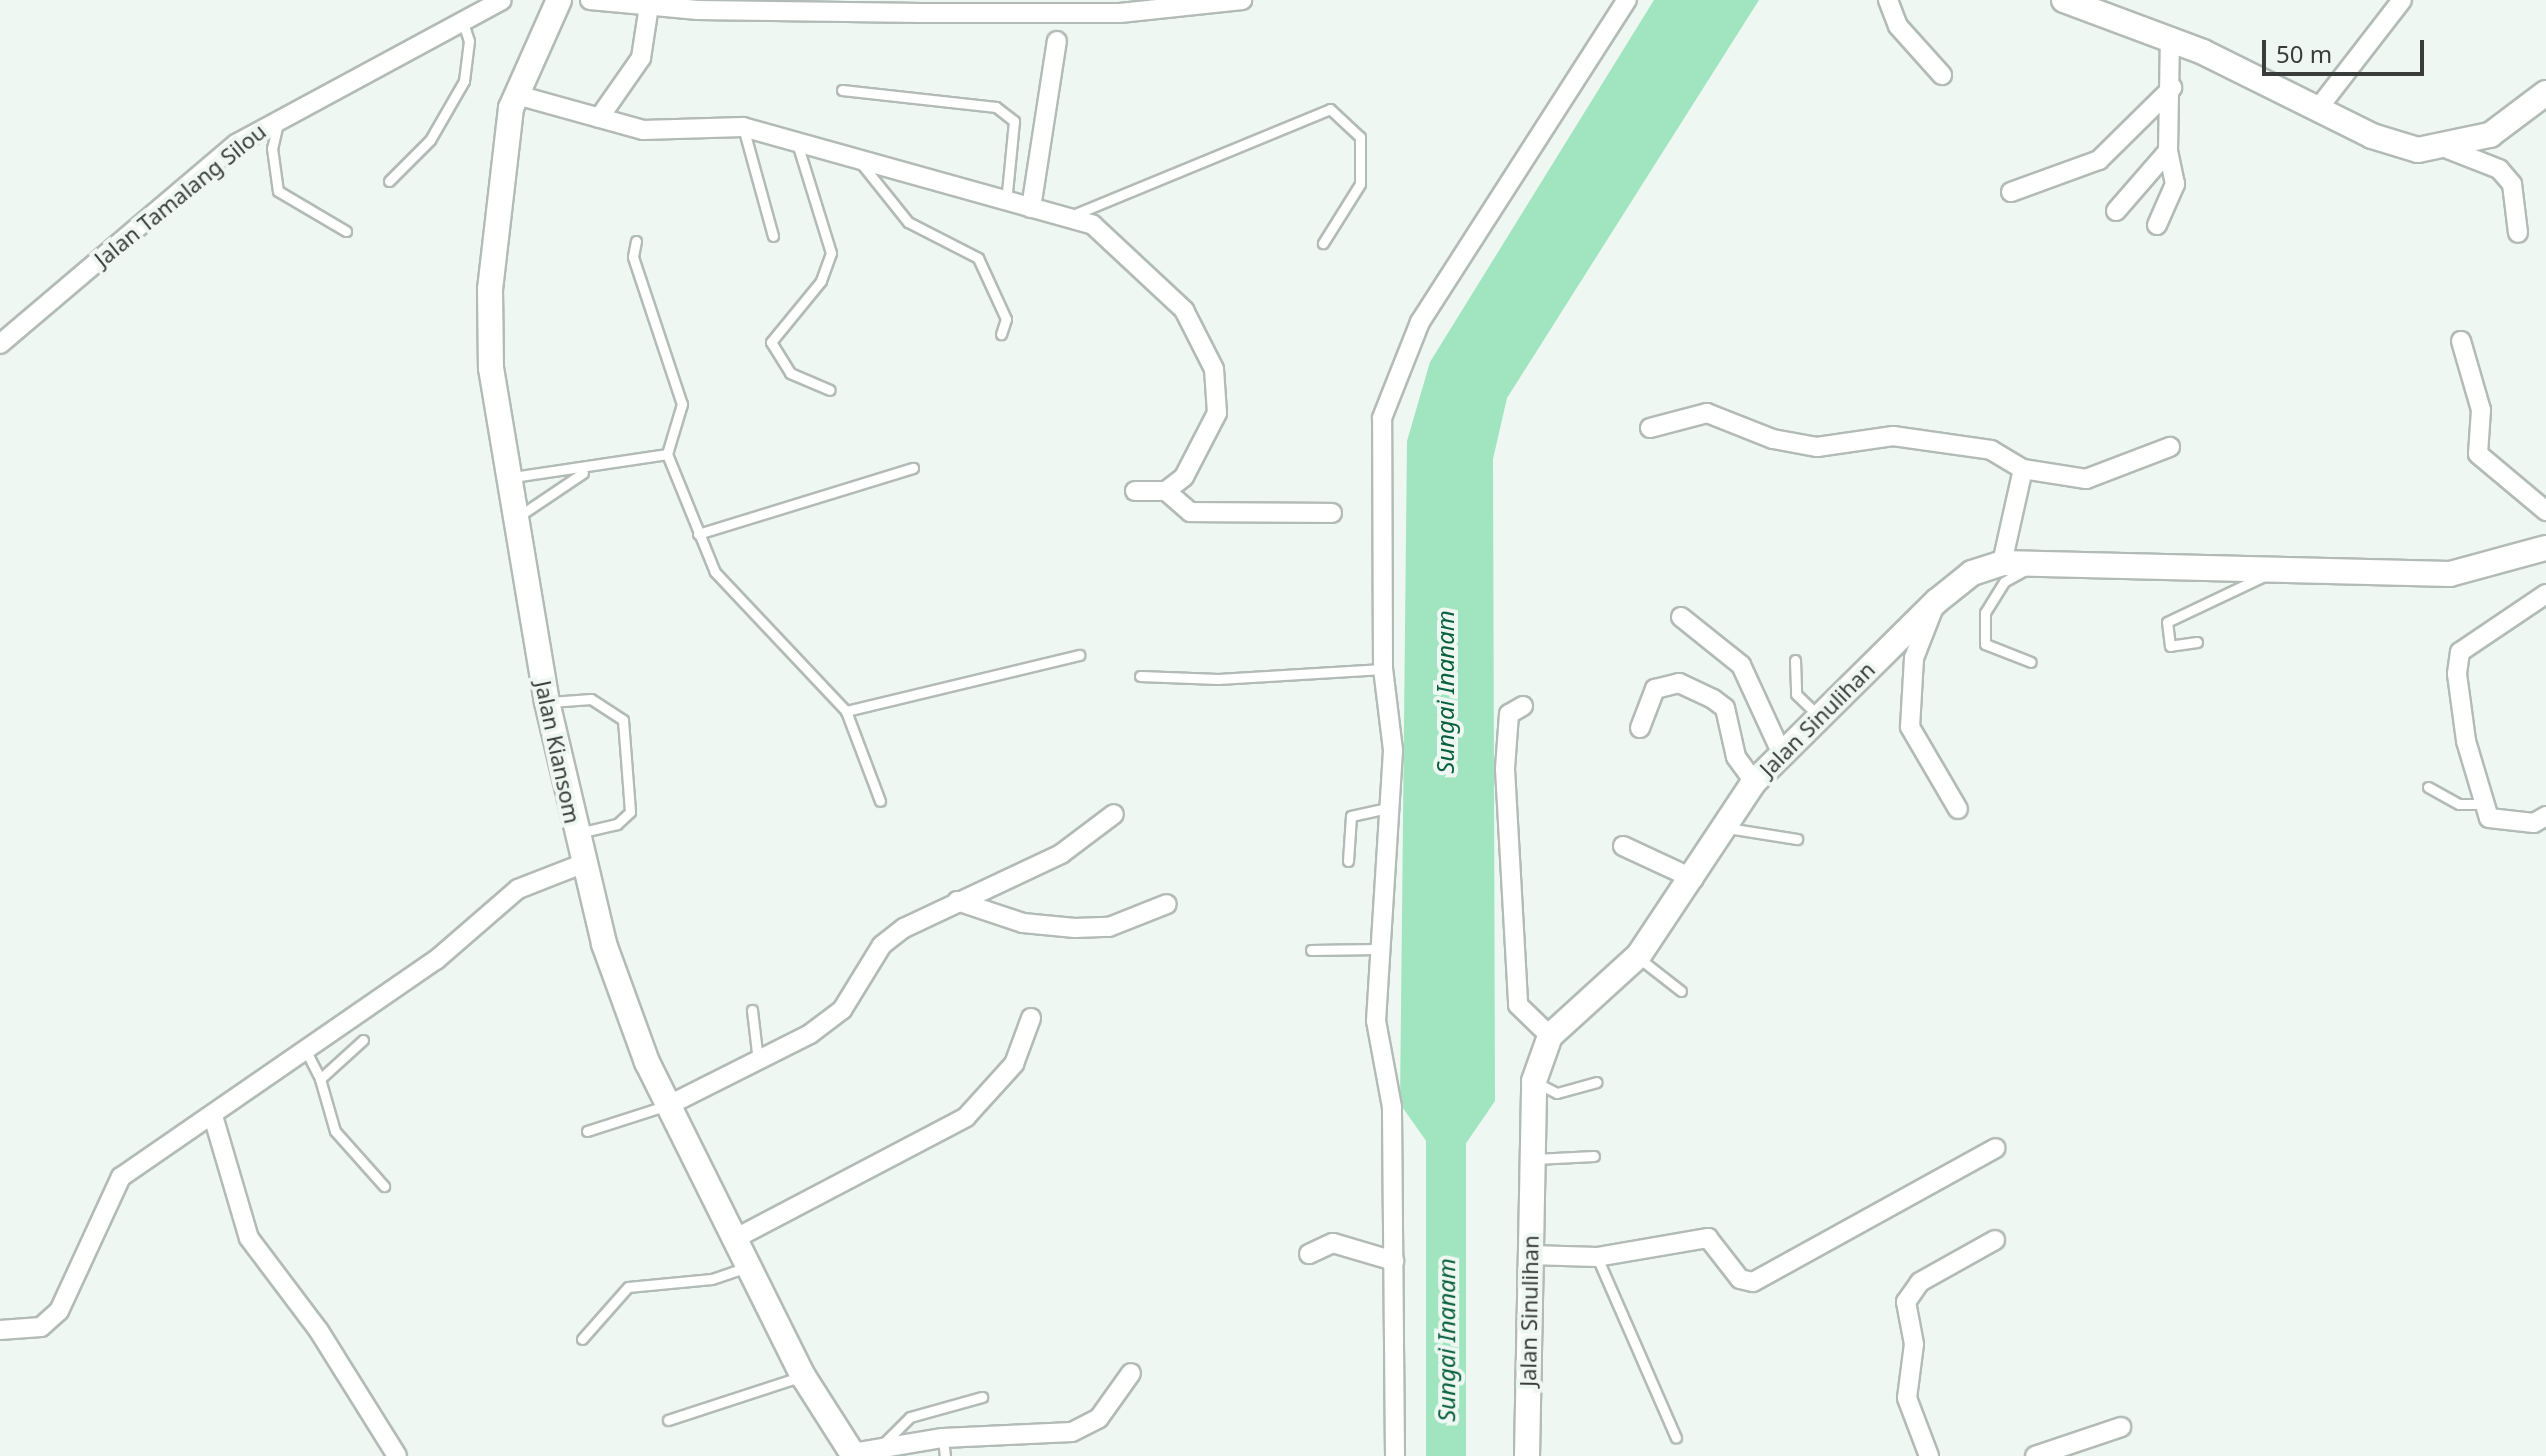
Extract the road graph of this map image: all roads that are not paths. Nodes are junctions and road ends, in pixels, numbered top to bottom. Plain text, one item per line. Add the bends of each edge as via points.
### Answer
1 (502, 0) edge
2 (559, 0) edge
3 (590, 0) edge
4 (1242, 0) edge
5 (1627, 0) edge
6 (1888, 0) edge
7 (2064, 0) edge
8 (2402, 0) edge
9 (649, 6) junction
10 (462, 20) junction
11 (1057, 41) dead end
12 (2170, 41) junction
13 (1942, 75) dead end
14 (2172, 88) junction
15 (842, 90) dead end
16 (2546, 93) edge
17 (517, 95) junction
18 (2317, 110) junction
19 (280, 116) junction
20 (599, 118) junction
21 (743, 127) junction
22 (795, 140) junction
23 (2448, 149) junction
24 (2168, 151) junction
25 (856, 155) junction
26 (389, 181) dead end
27 (2011, 192) dead end
28 (1006, 203) junction
29 (1031, 208) junction
30 (2116, 211) dead end
31 (1073, 215) junction
32 (2157, 225) dead end
33 (346, 231) dead end
34 (2518, 233) dead end
35 (773, 236) dead end
36 (636, 241) dead end
37 (1323, 243) dead end
38 (1001, 334) dead end
39 (2461, 341) dead end
40 (0, 344) edge
41 (830, 390) dead end
42 (1650, 428) dead end
43 (2170, 447) dead end
44 (667, 454) junction
45 (913, 468) dead end
46 (2023, 469) junction
47 (589, 470) junction
48 (509, 478) junction
49 (1135, 491) dead end
50 (1166, 491) junction
51 (2546, 511) edge
52 (1332, 513) dead end
53 (519, 516) junction
54 (698, 534) junction
55 (2546, 548) edge
56 (2044, 560) junction
57 (2002, 563) junction
58 (2269, 573) junction
59 (2546, 594) edge
60 (1937, 601) junction
61 (1681, 617) dead end
62 (2197, 642) dead end
63 (1079, 655) dead end
64 (1795, 660) dead end
65 (2031, 662) dead end
66 (1383, 669) junction
67 (1140, 676) dead end
68 (547, 702) junction
69 (1523, 706) dead end
70 (846, 711) junction
71 (1817, 714) junction
72 (1640, 728) dead end
73 (1781, 752) junction
74 (1754, 782) junction
75 (2428, 787) dead end
76 (880, 801) dead end
77 (2481, 804) junction
78 (1392, 807) junction
79 (1958, 809) dead end
80 (1114, 814) dead end
81 (2546, 816) edge
82 (1727, 828) junction
83 (576, 834) junction
84 (1797, 839) dead end
85 (1623, 846) dead end
86 (1348, 861) dead end
87 (582, 864) junction
88 (1694, 879) junction
89 (957, 901) junction
90 (1167, 904) dead end
91 (1378, 949) junction
92 (1311, 950) dead end
93 (1639, 955) junction
94 (1681, 991) dead end
95 (752, 1010) dead end
96 (1031, 1018) dead end
97 (1550, 1036) junction
98 (363, 1040) dead end
99 (305, 1049) junction
100 (758, 1061) junction
101 (320, 1079) junction
102 (1534, 1081) junction
103 (1597, 1082) dead end
104 (669, 1105) junction
105 (213, 1116) junction
106 (587, 1131) dead end
107 (1996, 1148) dead end
108 (1594, 1156) dead end
109 (1532, 1159) junction
110 (384, 1186) dead end
111 (736, 1238) junction
112 (1995, 1240) dead end
113 (1309, 1254) dead end
114 (1530, 1255) junction
115 (1597, 1257) junction
116 (1394, 1261) junction
117 (751, 1266) junction
118 (0, 1330) edge
119 (582, 1339) dead end
120 (1131, 1373) dead end
121 (803, 1376) junction
122 (982, 1397) dead end
123 (668, 1420) dead end
124 (2121, 1427) dead end
125 (1676, 1438) dead end
126 (944, 1447) edge
127 (862, 1453) edge
128 (397, 1456) edge
129 (1395, 1456) edge
130 (1527, 1456) edge
131 (1929, 1456) edge
132 (2035, 1456) edge

1 - 10 street, Jalan Tamalang Silou
2 - 17 street, Jalan Kiansom
3 - 9 street
4 - 9 street via 1120,13
5 - 66 street via 1420,322 1393,381 1379,465
6 - 13 street via 1898,26
7 - 12 street
8 - 18 street
9 - 20 street via 641,58
10 - 19 street, Jalan Tamalang Silou
10 - 26 lane via 469,41 464,81 430,140
11 - 29 street
12 - 14 street
12 - 18 street
14 - 24 street
14 - 27 street via 2099,160
15 - 28 lane via 996,107 1014,121
16 - 23 street via 2490,135
17 - 20 street
17 - 48 street, Jalan Kiansom via 490,289 491,368
18 - 23 street via 2418,150
19 - 33 lane via 272,148 278,191
19 - 40 street, Jalan Tamalang Silou via 236,144
20 - 21 street via 643,130
21 - 22 street
21 - 35 lane
22 - 25 street
22 - 41 lane via 831,253 821,281 771,342 790,373
23 - 34 street via 2499,169 2519,209
24 - 30 street
24 - 32 street via 2175,184
25 - 28 street
25 - 38 lane via 908,222 978,258 1006,319
28 - 29 street
29 - 31 street
31 - 37 lane via 1330,109 1360,137 1360,184
31 - 50 street via 1093,225 1184,310 1208,352 1217,413 1184,477
36 - 44 lane via 633,257 680,384 681,416
39 - 51 street via 2481,410 2478,454
42 - 46 street via 1707,413 1802,445 1926,438 1991,450
43 - 46 street via 2086,479
44 - 47 lane
44 - 54 lane
45 - 54 lane
46 - 57 street
47 - 48 lane
47 - 53 lane
48 - 53 street, Jalan Kiansom
49 - 50 street
50 - 52 street via 1190,512
53 - 68 street, Jalan Kiansom
54 - 70 lane via 715,572
55 - 58 street, Jalan Sinulihan via 2450,574
56 - 57 street, Jalan Sinulihan
56 - 58 street, Jalan Sinulihan
56 - 65 lane via 2004,582 1985,613 1985,644
57 - 60 street, Jalan Sinulihan via 1972,573
58 - 62 lane via 2167,622 2170,646
59 - 77 street via 2460,652 2464,727
60 - 71 street, Jalan Sinulihan
60 - 79 street via 1914,658 1910,727
61 - 73 street via 1741,665
63 - 70 lane
64 - 71 lane via 1796,694
66 - 67 lane via 1218,679
66 - 78 street
68 - 83 street, Jalan Kiansom
68 - 83 lane via 591,699 623,720 630,812 617,824
69 - 97 street via 1509,714 1505,769 1518,1005
70 - 76 lane
71 - 73 street, Jalan Sinulihan
72 - 74 street via 1655,689 1679,683 1713,699 1725,708 1736,757
73 - 74 street, Jalan Sinulihan
74 - 82 street, Jalan Sinulihan
75 - 77 lane via 2459,804
77 - 81 street via 2489,818 2507,822
78 - 86 lane via 1351,816
78 - 91 street
80 - 89 street via 1073,848
82 - 84 lane
82 - 88 street, Jalan Sinulihan
83 - 87 street, Jalan Kiansom
85 - 88 street
87 - 99 street via 518,889 436,960
87 - 104 street, Jalan Kiansom via 620,993
88 - 93 street, Jalan Sinulihan
89 - 90 street via 1023,923 1075,928 1109,927
89 - 100 street via 882,945 842,1010
91 - 92 lane
91 - 116 street via 1376,1021 1392,1107
93 - 94 lane via 1654,977
93 - 97 street, Jalan Sinulihan
95 - 100 lane
96 - 111 street via 1014,1064 966,1117
97 - 102 street, Jalan Sinulihan
98 - 101 lane
99 - 101 lane
99 - 105 street
100 - 104 street
101 - 110 lane via 335,1131
102 - 103 lane via 1557,1093
102 - 109 street, Jalan Sinulihan
104 - 106 lane
104 - 111 street, Jalan Kiansom
105 - 118 street via 121,1177 59,1311 41,1327
105 - 128 street via 249,1238 319,1331
107 - 115 street via 1753,1282 1740,1279 1708,1238
108 - 109 lane
109 - 114 street, Jalan Sinulihan
111 - 117 street, Jalan Kiansom
112 - 131 street via 1920,1282 1906,1302 1914,1344 1907,1398
113 - 116 street via 1333,1243
114 - 115 street
114 - 130 street, Jalan Sinulihan
115 - 125 lane
116 - 129 street
117 - 119 lane via 712,1279 628,1287
117 - 121 street, Jalan Kiansom
120 - 126 street via 1099,1418 1072,1432
121 - 123 lane
121 - 127 street, Jalan Kiansom
122 - 127 lane via 910,1417
124 - 132 street
126 - 127 street

